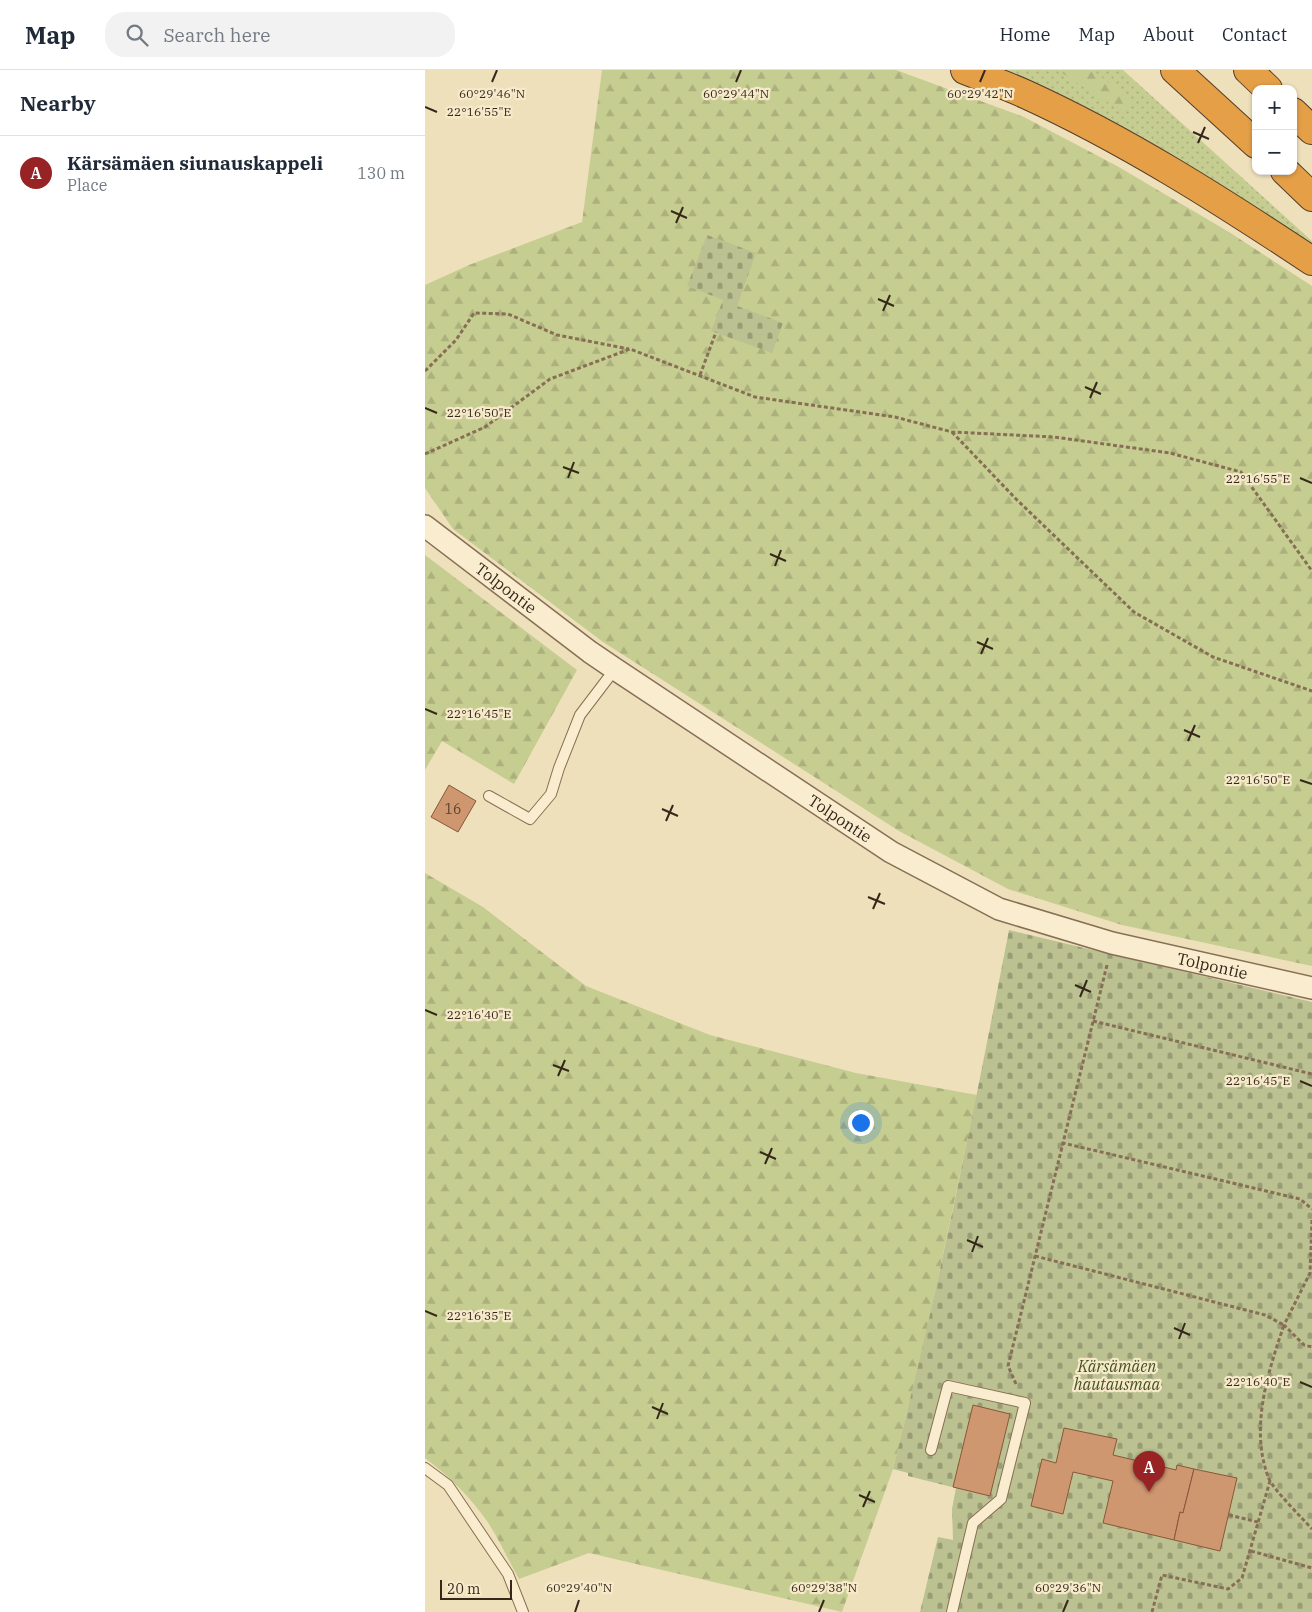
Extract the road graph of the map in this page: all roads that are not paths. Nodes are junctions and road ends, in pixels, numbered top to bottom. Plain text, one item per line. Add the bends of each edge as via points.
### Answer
1 (965, 70) edge
2 (1175, 70) edge
3 (1248, 70) edge
4 (1264, 85) edge
5 (1297, 116) edge
6 (1312, 130) edge
7 (1252, 140) edge
8 (1289, 175) edge
9 (1312, 197) edge
10 (1312, 261) edge
11 (427, 524) edge
12 (615, 669) junction
13 (489, 796) dead end
14 (1312, 988) edge
15 (931, 1450) dead end
16 (425, 1468) edge
17 (523, 1612) edge
18 (952, 1612) edge

1 - 10 highway via 1025,94 1110,136
2 - 7 highway
3 - 4 highway
5 - 6 highway
8 - 9 highway
11 - 12 street, Tolpontie
12 - 13 lane via 580,715 551,794 530,819
12 - 14 street, Tolpontie via 891,852 999,909 1112,943
15 - 18 lane via 948,1386 1025,1403 1001,1499 973,1523
16 - 17 lane via 448,1485 508,1574

